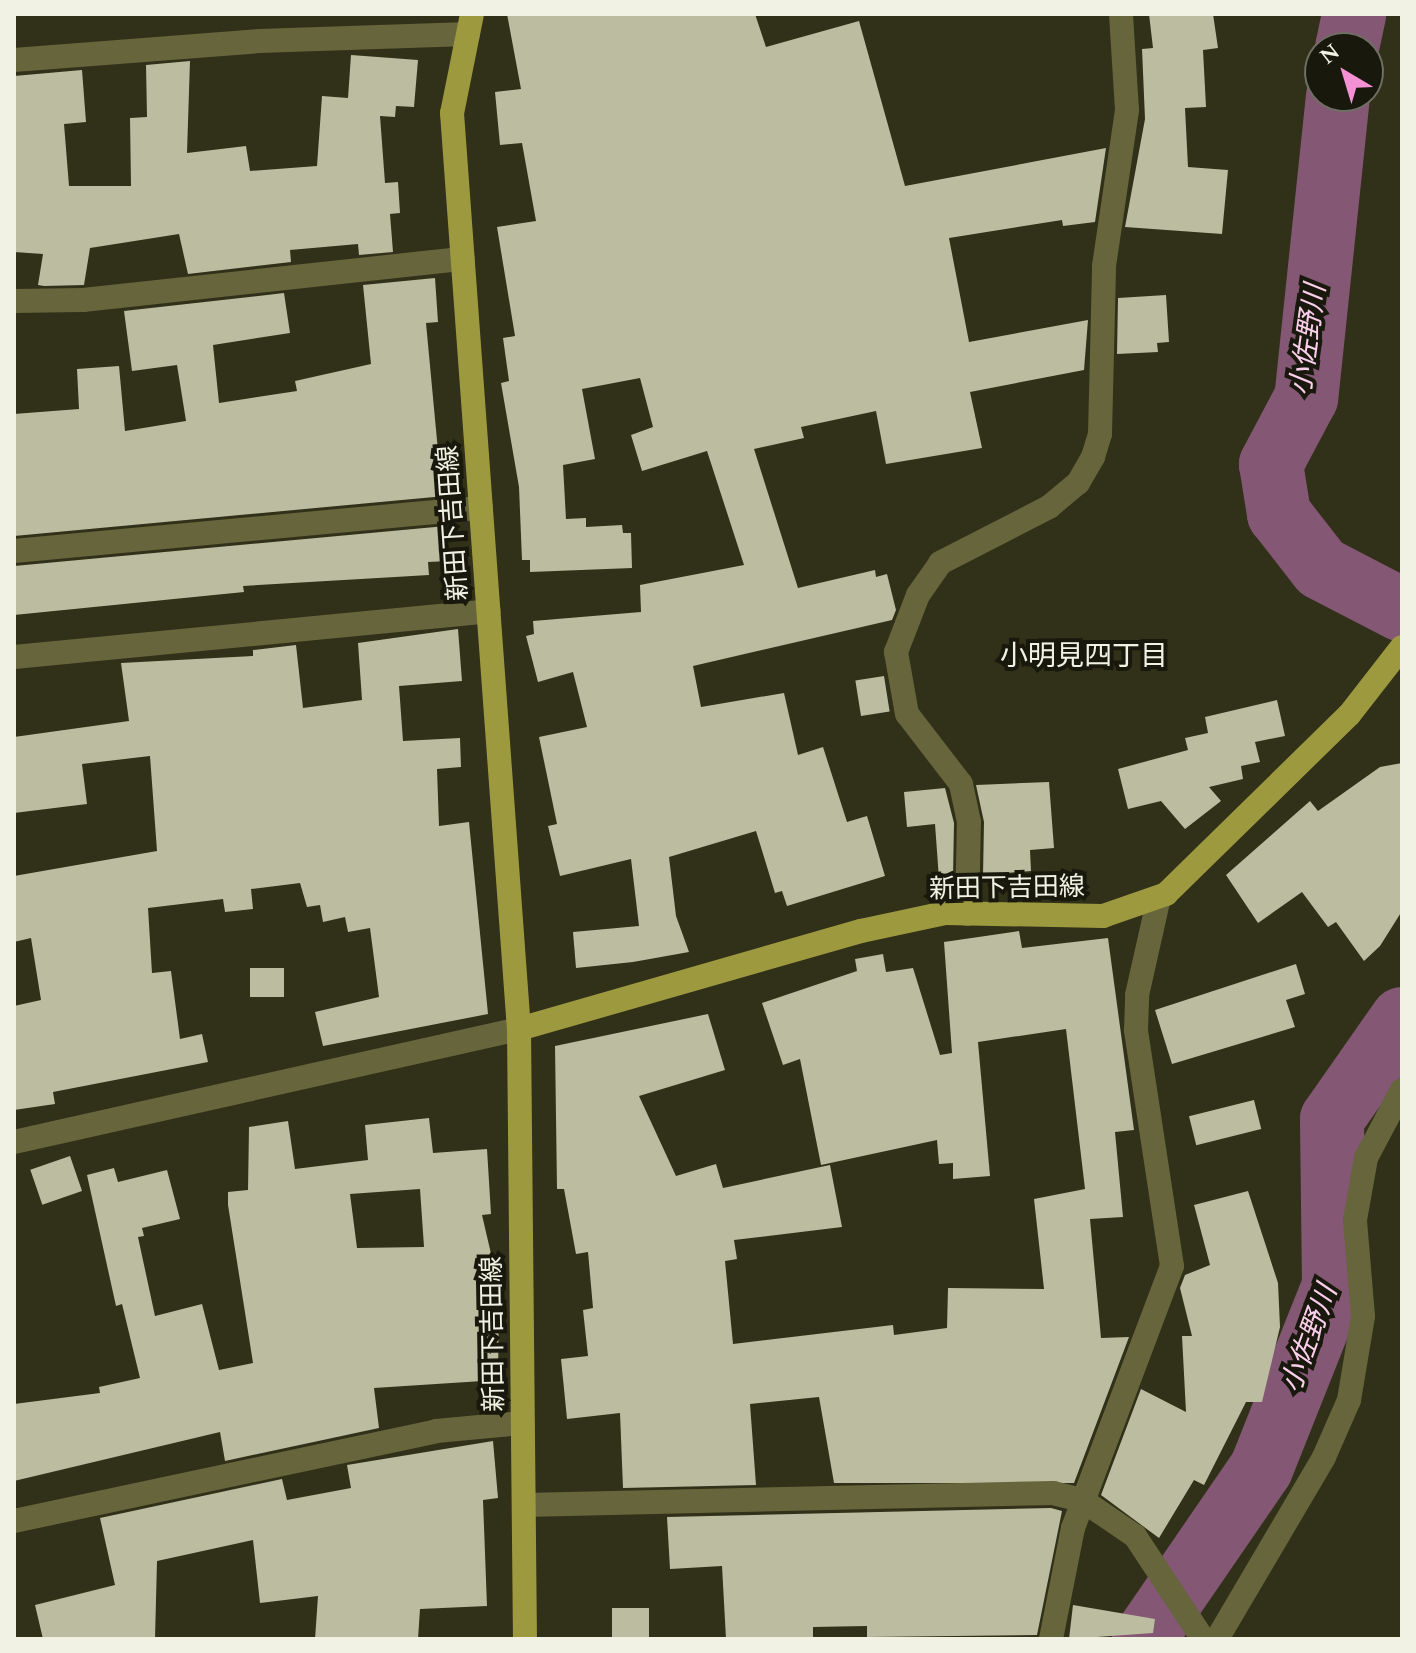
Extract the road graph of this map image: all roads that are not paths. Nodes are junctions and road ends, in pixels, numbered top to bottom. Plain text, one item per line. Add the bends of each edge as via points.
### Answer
1 (1121, 14) edge
2 (470, 24) edge
3 (14, 60) edge
4 (463, 259) junction
5 (14, 301) edge
6 (481, 508) junction
7 (14, 551) edge
8 (489, 611) junction
9 (1402, 647) edge
10 (14, 657) edge
11 (1159, 897) junction
12 (967, 914) junction
13 (519, 1029) junction
14 (1402, 1090) edge
15 (14, 1142) edge
16 (523, 1423) junction
17 (1082, 1500) junction
18 (524, 1505) junction
19 (14, 1521) edge
20 (525, 1639) edge
21 (1051, 1639) edge
22 (1203, 1639) edge
23 (1217, 1639) edge

1 - 12 street via 1127,110 1104,266 1100,434 1093,457 1078,483 1049,507 940,563 918,595 896,652 907,714 961,784 969,822
2 - 3 street
2 - 4 main road, 新田下吉田線 via 452,113
4 - 5 street via 83,300
4 - 6 main road, 新田下吉田線
6 - 7 street
6 - 8 main road, 新田下吉田線
8 - 10 street
8 - 13 main road, 新田下吉田線
9 - 11 main road, 新田下吉田線 via 1349,715
11 - 12 main road, 新田下吉田線 via 1103,916
11 - 17 street via 1137,995 1136,1030 1172,1266 1134,1378
12 - 13 main road, 新田下吉田線 via 861,931
13 - 15 street
13 - 16 main road, 新田下吉田線
14 - 23 street via 1366,1158 1355,1220 1363,1316 1349,1400 1324,1457
16 - 18 main road, 新田下吉田線
16 - 19 street via 436,1431
17 - 18 street via 1053,1493
17 - 21 street
17 - 22 street via 1135,1536
18 - 20 main road, 新田下吉田線

